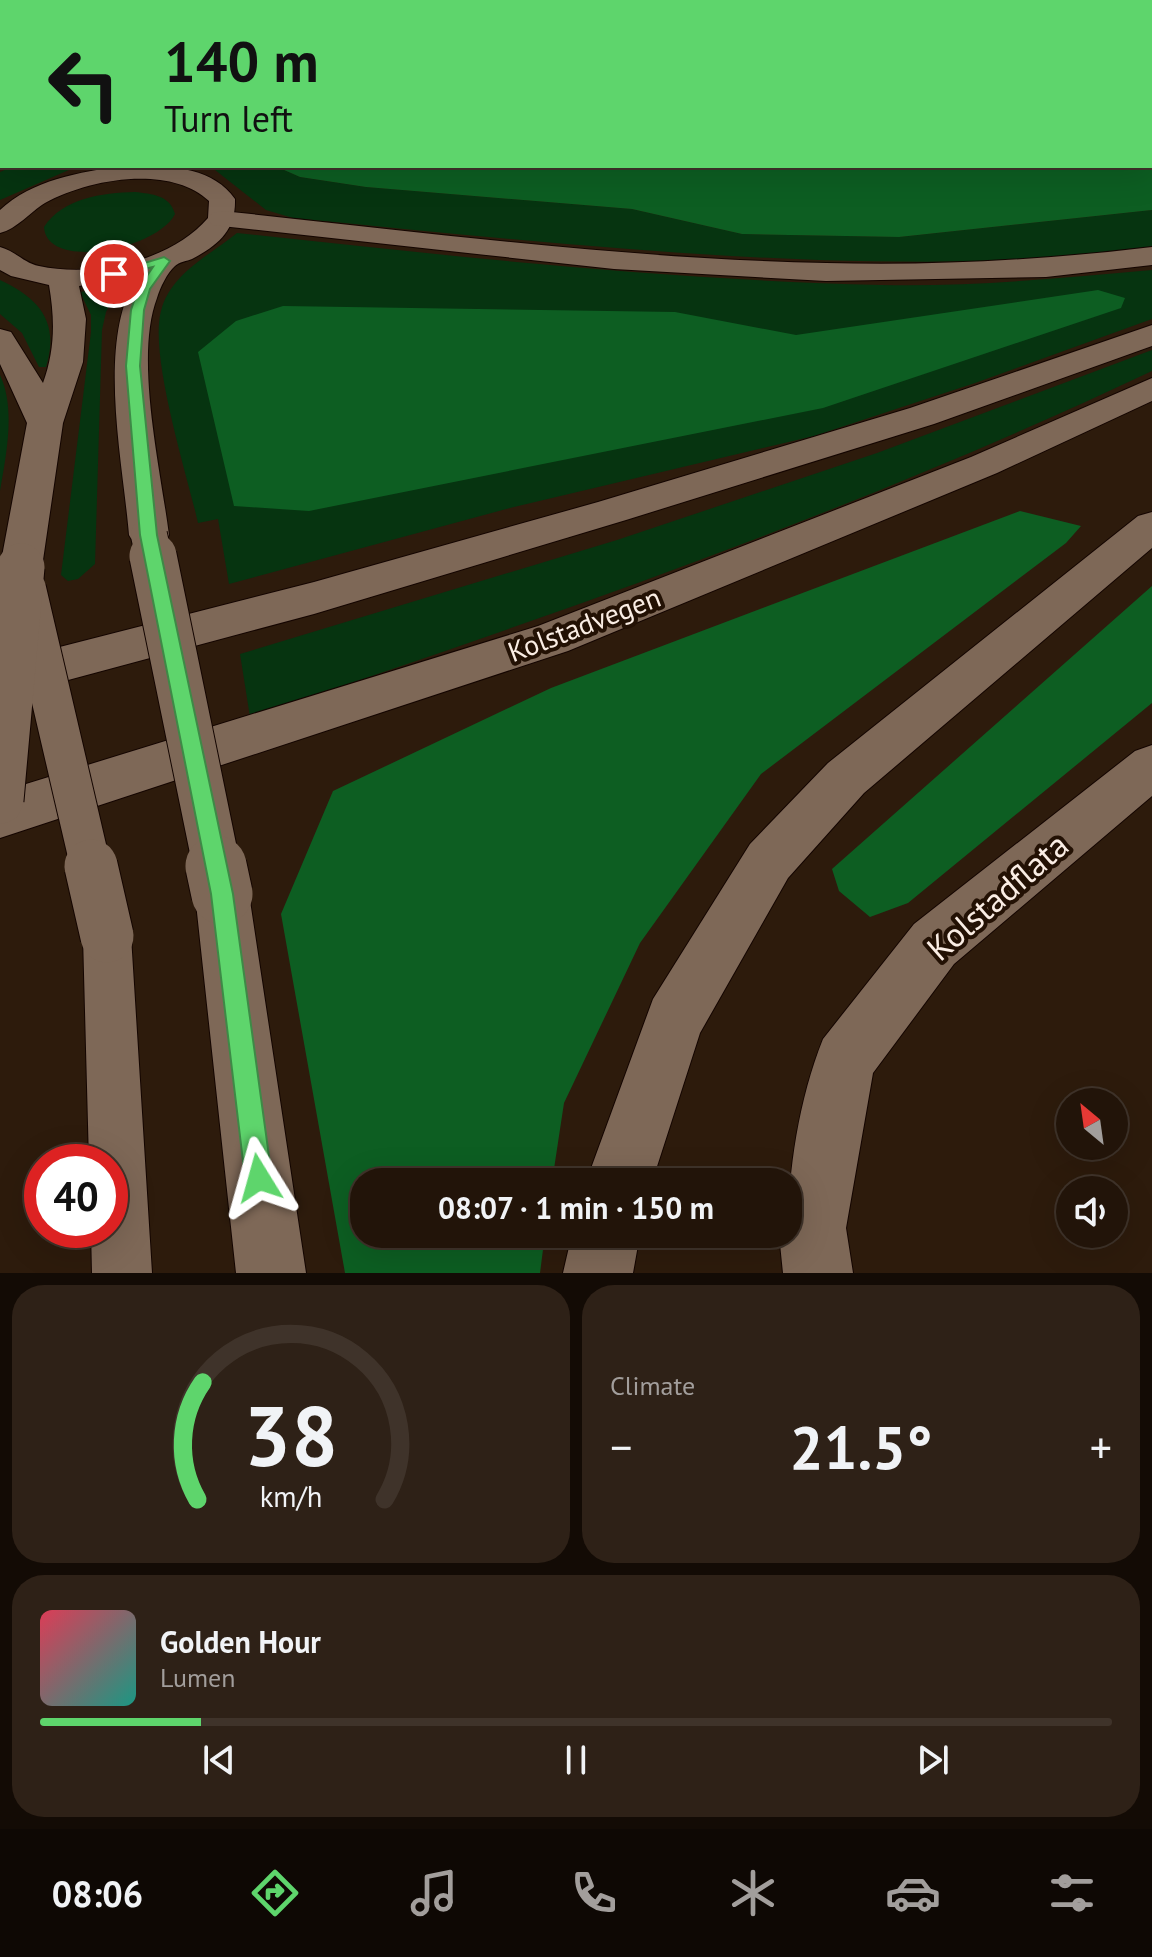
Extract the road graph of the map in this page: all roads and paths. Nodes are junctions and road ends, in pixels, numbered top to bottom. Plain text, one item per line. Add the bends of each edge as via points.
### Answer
1 (174, 170) edge
2 (95, 173) edge
3 (4, 217) edge
4 (222, 219) junction
5 (0, 256) edge
6 (1152, 256) edge
7 (164, 261) junction
8 (63, 277) junction
9 (1152, 335) edge
10 (0, 339) edge
11 (1152, 388) edge
12 (45, 423) junction
13 (1152, 526) edge
14 (21, 567) junction
15 (0, 681) edge
16 (1152, 766) edge
17 (0, 800) edge
18 (0, 815) edge
19 (624, 1168) edge
20 (603, 1248) edge
21 (122, 1273) edge
22 (271, 1273) edge
23 (598, 1273) edge
24 (818, 1273) edge

1 - 2 street
1 - 4 street via 222,199
2 - 3 street via 43,193
4 - 6 street via 614,260 826,272 1046,268
4 - 7 street via 202,241
5 - 8 street via 21,270
7 - 8 street via 114,274
7 - 22 street, bridge via 144,289 137,310 133,366 149,535 222,894
8 - 12 street via 70,319 67,362
9 - 15 street via 922,416 626,506 314,598
10 - 12 street
11 - 18 street, Kolstadvegen via 984,465 552,639
12 - 14 street
13 - 19 street via 846,778 769,861 674,1020
14 - 17 street, bridge
14 - 21 lane, bridge via 107,936
16 - 24 street, Kolstadflata via 934,944 845,1061 812,1228
20 - 23 street

